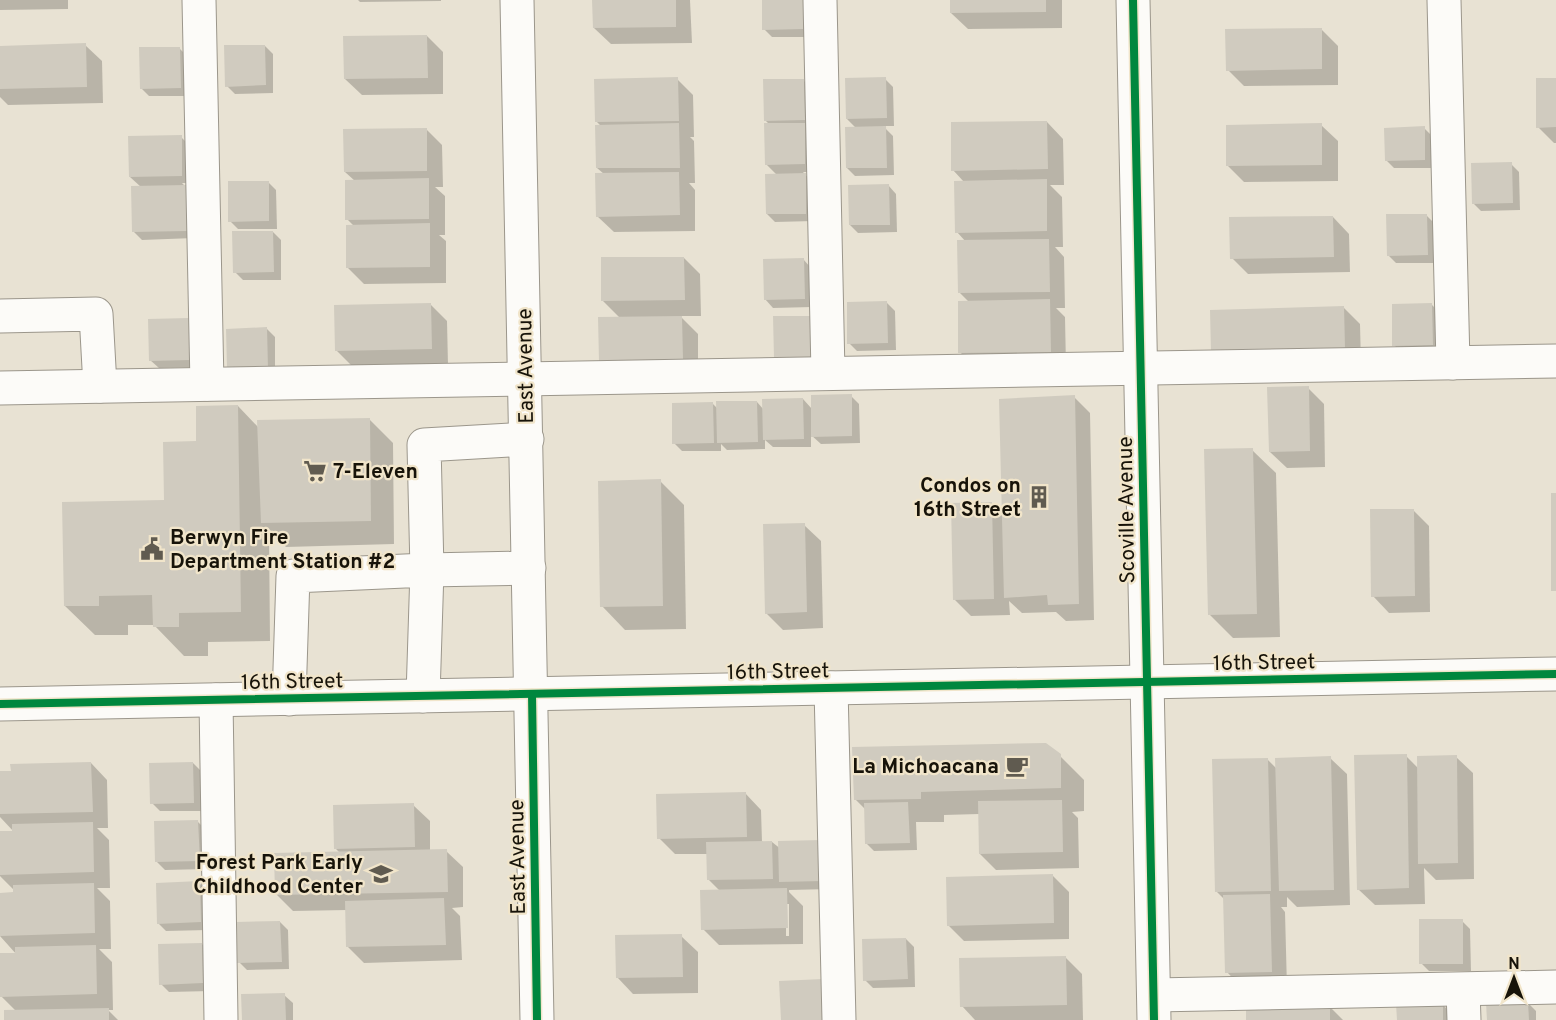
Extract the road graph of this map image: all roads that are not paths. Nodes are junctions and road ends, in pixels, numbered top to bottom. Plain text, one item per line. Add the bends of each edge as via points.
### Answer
1 (199, 0) edge
2 (517, 0) edge
3 (820, 0) edge
4 (1133, 0) edge
5 (1444, 0) edge
6 (0, 316) edge
7 (1556, 361) edge
8 (1453, 363) junction
9 (1141, 368) junction
10 (828, 373) junction
11 (525, 379) junction
12 (207, 384) junction
13 (100, 386) junction
14 (0, 388) edge
15 (527, 439) junction
16 (529, 568) junction
17 (427, 570) junction
18 (1556, 674) edge
19 (1147, 682) junction
20 (831, 688) junction
21 (532, 694) junction
22 (423, 696) junction
23 (289, 699) junction
24 (216, 700) junction
25 (0, 704) edge
26 (1556, 987) edge
27 (1464, 1005) edge
28 (1154, 1008) edge
29 (221, 1020) edge
30 (537, 1020) edge
31 (839, 1020) edge

1 - 12 street
2 - 11 street, East Avenue
3 - 10 street
4 - 9 street, Scoville Avenue
5 - 8 street
6 - 13 street via 96,314
7 - 8 street
8 - 9 street
9 - 10 street
9 - 19 street, Scoville Avenue
10 - 11 street
11 - 12 street
11 - 15 street, East Avenue
12 - 13 street
13 - 14 street
15 - 16 street, East Avenue
15 - 17 street via 424,445
16 - 17 street
16 - 21 street, East Avenue
17 - 22 street
17 - 23 street via 293,576
18 - 19 street, 16th Street
19 - 20 street, 16th Street
19 - 28 street, Scoville Avenue
20 - 21 street, 16th Street
20 - 31 street
21 - 22 street, 16th Street
21 - 30 street, East Avenue
22 - 23 street, 16th Street
23 - 24 street, 16th Street
24 - 25 street, 16th Street
24 - 29 street
26 - 27 street
27 - 28 street

